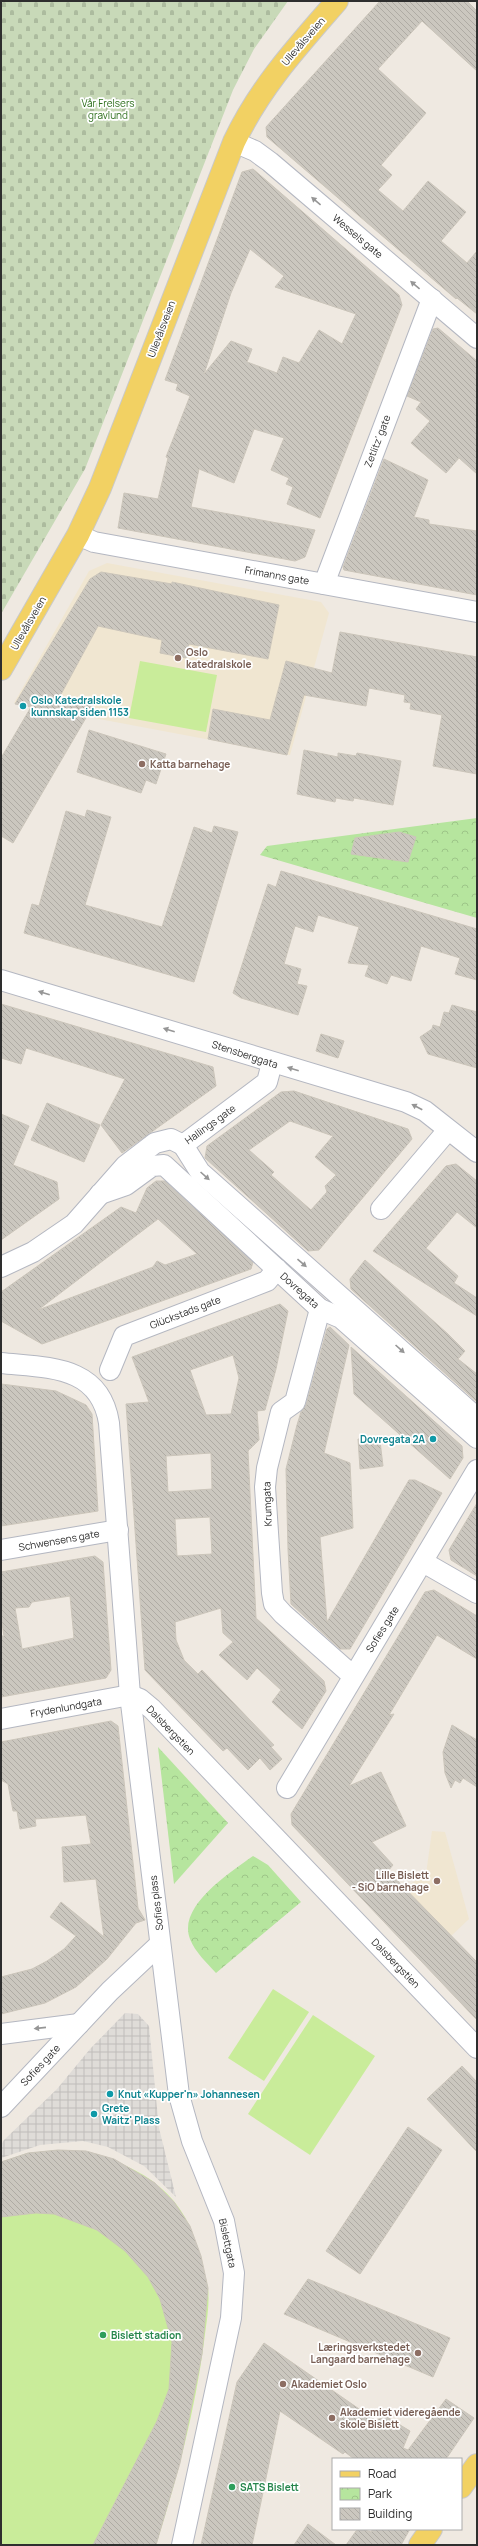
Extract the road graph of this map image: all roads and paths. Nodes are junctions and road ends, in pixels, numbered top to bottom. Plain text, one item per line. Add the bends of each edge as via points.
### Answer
1 (337, 1) edge
2 (234, 142) junction
3 (432, 299) junction
4 (477, 338) edge
5 (78, 535) junction
6 (324, 584) junction
7 (477, 612) edge
8 (1, 669) edge
9 (1, 980) edge
10 (272, 1063) junction
11 (448, 1130) junction
12 (183, 1144) junction
13 (477, 1152) edge
14 (164, 1166) joint
15 (100, 1194) junction
16 (381, 1209) dead end
17 (1, 1266) edge
18 (276, 1269) junction
19 (320, 1309) junction
20 (1, 1363) edge
21 (110, 1370) dead end
22 (477, 1418) edge
23 (477, 1438) edge
24 (477, 1470) edge
25 (118, 1530) junction
26 (1, 1550) edge
27 (424, 1562) junction
28 (477, 1593) edge
29 (353, 1676) junction
30 (130, 1695) junction
31 (1, 1718) edge
32 (287, 1788) dead end
33 (160, 1944) junction
34 (79, 2024) junction
35 (1, 2034) edge
36 (477, 2048) edge
37 (1, 2106) edge
38 (477, 2465) edge
39 (462, 2486) edge
40 (430, 2530) edge
41 (182, 2545) edge
42 (420, 2545) edge

1 - 2 main road, Ullevålsveien via 266,84 248,111
3 -> 2 street, Wessels gate via 270,162 255,151
2 - 5 main road, Ullevålsveien via 100,488
3 - 4 street, Wessels gate
3 - 6 street, Zetlitz’ gate
5 - 6 street, Frimanns gate via 94,542
5 - 8 main road, Ullevålsveien
6 - 7 street, Frimanns gate
10 -> 9 street, Stensberggata
11 -> 10 street, Stensberggata via 425,1111 406,1102
10 - 12 street, Hallings gate via 268,1082
11 - 13 street, Stensberggata
11 - 16 street
12 - 15 street, Hallings gate via 171,1139 155,1143 125,1166
12 -> 22 street via 200,1172
14 - 15 street, Hallings gate via 152,1166 126,1185
14 - 18 street, Dovregata
15 - 17 street, Hallings gate via 74,1224 33,1252
18 - 19 street, Dovregata
18 - 21 street, Glückstads gate via 267,1281 124,1336
19 - 23 street, Dovregata via 341,1318
19 - 29 street, Krumgata via 295,1402 281,1412 267,1468 265,1487 274,1604
20 - 25 street via 72,1373 95,1388 103,1399 109,1423
24 - 27 street, Sofies gate
25 - 26 street, Schwensens gate
25 - 30 street
27 - 28 street
27 - 29 street, Sofies gate
29 - 32 street, Sofies gate
30 - 31 street, Frydenlundgata
30 - 33 street, Sofies plass
30 - 36 street, Dalsbergstien via 152,1708
33 - 34 street, Sofies plass
33 - 41 street, Bislettgata via 181,2103 192,2140 224,2221 234,2273 231,2318
34 -> 35 street
34 - 37 street, Sofies gate
38 - 39 main road
40 - 42 main road

